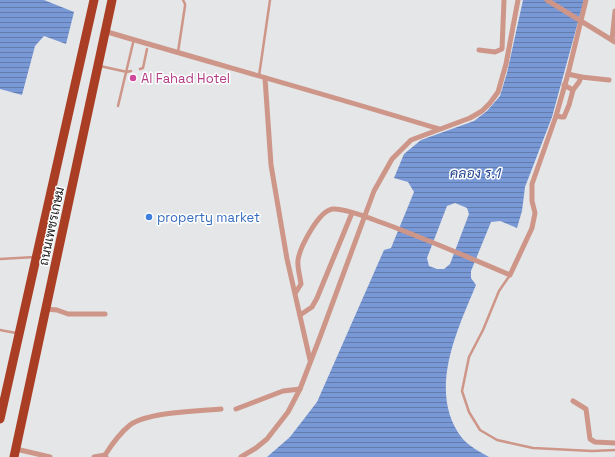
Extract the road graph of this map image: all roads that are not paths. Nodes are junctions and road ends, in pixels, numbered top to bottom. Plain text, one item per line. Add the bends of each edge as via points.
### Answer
1 (94, 0) edge
2 (112, 0) edge
3 (183, 0) edge
4 (270, 0) edge
5 (504, 0) edge
6 (518, 0) edge
7 (547, 0) edge
8 (586, 0) edge
9 (615, 11) edge
10 (580, 21) junction
11 (104, 31) junction
12 (614, 41) edge
13 (133, 43) dead end
14 (147, 49) dead end
15 (479, 50) dead end
16 (178, 52) junction
17 (97, 66) junction
18 (140, 69) dead end
19 (131, 71) dead end
20 (127, 72) junction
21 (568, 74) junction
22 (259, 76) junction
23 (581, 76) junction
24 (265, 78) junction
25 (609, 80) dead end
26 (564, 85) junction
27 (573, 90) junction
28 (118, 106) dead end
29 (556, 116) junction
30 (439, 129) junction
31 (352, 213) junction
32 (364, 216) junction
33 (36, 257) junction
34 (0, 259) edge
35 (510, 275) junction
36 (296, 292) junction
37 (46, 309) junction
38 (105, 314) dead end
39 (300, 314) junction
40 (0, 330) edge
41 (19, 333) junction
42 (310, 360) junction
43 (300, 389) junction
44 (2, 396) edge
45 (573, 401) dead end
46 (220, 409) dead end
47 (236, 409) dead end
48 (0, 419) edge
49 (615, 443) edge
50 (615, 450) edge
51 (15, 453) edge
52 (105, 456) edge
53 (50, 457) edge
54 (94, 457) edge
55 (241, 457) edge

1 - 33 highway, ถนนเพชรเกษม
2 - 11 highway, ถนนเพชรเกษม
3 - 16 lane via 186,4
4 - 22 lane
5 - 15 street via 502,49 494,52
6 - 30 street via 498,92 482,111
7 - 10 street
8 - 10 street
9 - 12 street
10 - 12 street
10 - 21 street
11 - 16 street
11 - 17 highway, ถนนเพชรเกษม
13 - 20 lane
14 - 18 lane via 143,68
16 - 22 street
17 - 20 lane
17 - 37 highway, ถนนเพชรเกษม
19 - 20 lane
20 - 28 lane
21 - 23 street
21 - 26 street
22 - 24 street
23 - 25 street
23 - 27 street
24 - 30 street
24 - 36 street via 271,165 287,259
26 - 27 street
26 - 29 street
27 - 29 street via 570,105 564,116
29 - 35 street via 532,184 535,213 532,228
30 - 32 street via 411,140 392,159 374,191
31 - 32 street
31 - 36 street via 332,209 314,226 298,257 301,284
31 - 39 street via 317,298 312,307
32 - 35 street
32 - 42 street
33 - 34 lane
33 - 41 highway, ถนนเพชรเกษม
35 - 50 lane via 499,291 469,357 462,391 469,412 480,430 497,440 533,448
36 - 39 street
37 - 38 street via 68,314
37 - 51 highway, ถนนเพชรเกษม
39 - 42 street
40 - 41 lane
41 - 44 highway, ถนนเพชรเกษม
42 - 43 street
43 - 47 street via 283,391
43 - 55 street via 276,428 256,448
44 - 48 highway, ถนนเพชรเกษม
45 - 49 street via 586,409 590,439 595,442
46 - 52 street via 176,412 131,424 115,440
51 - 53 street
52 - 54 street

